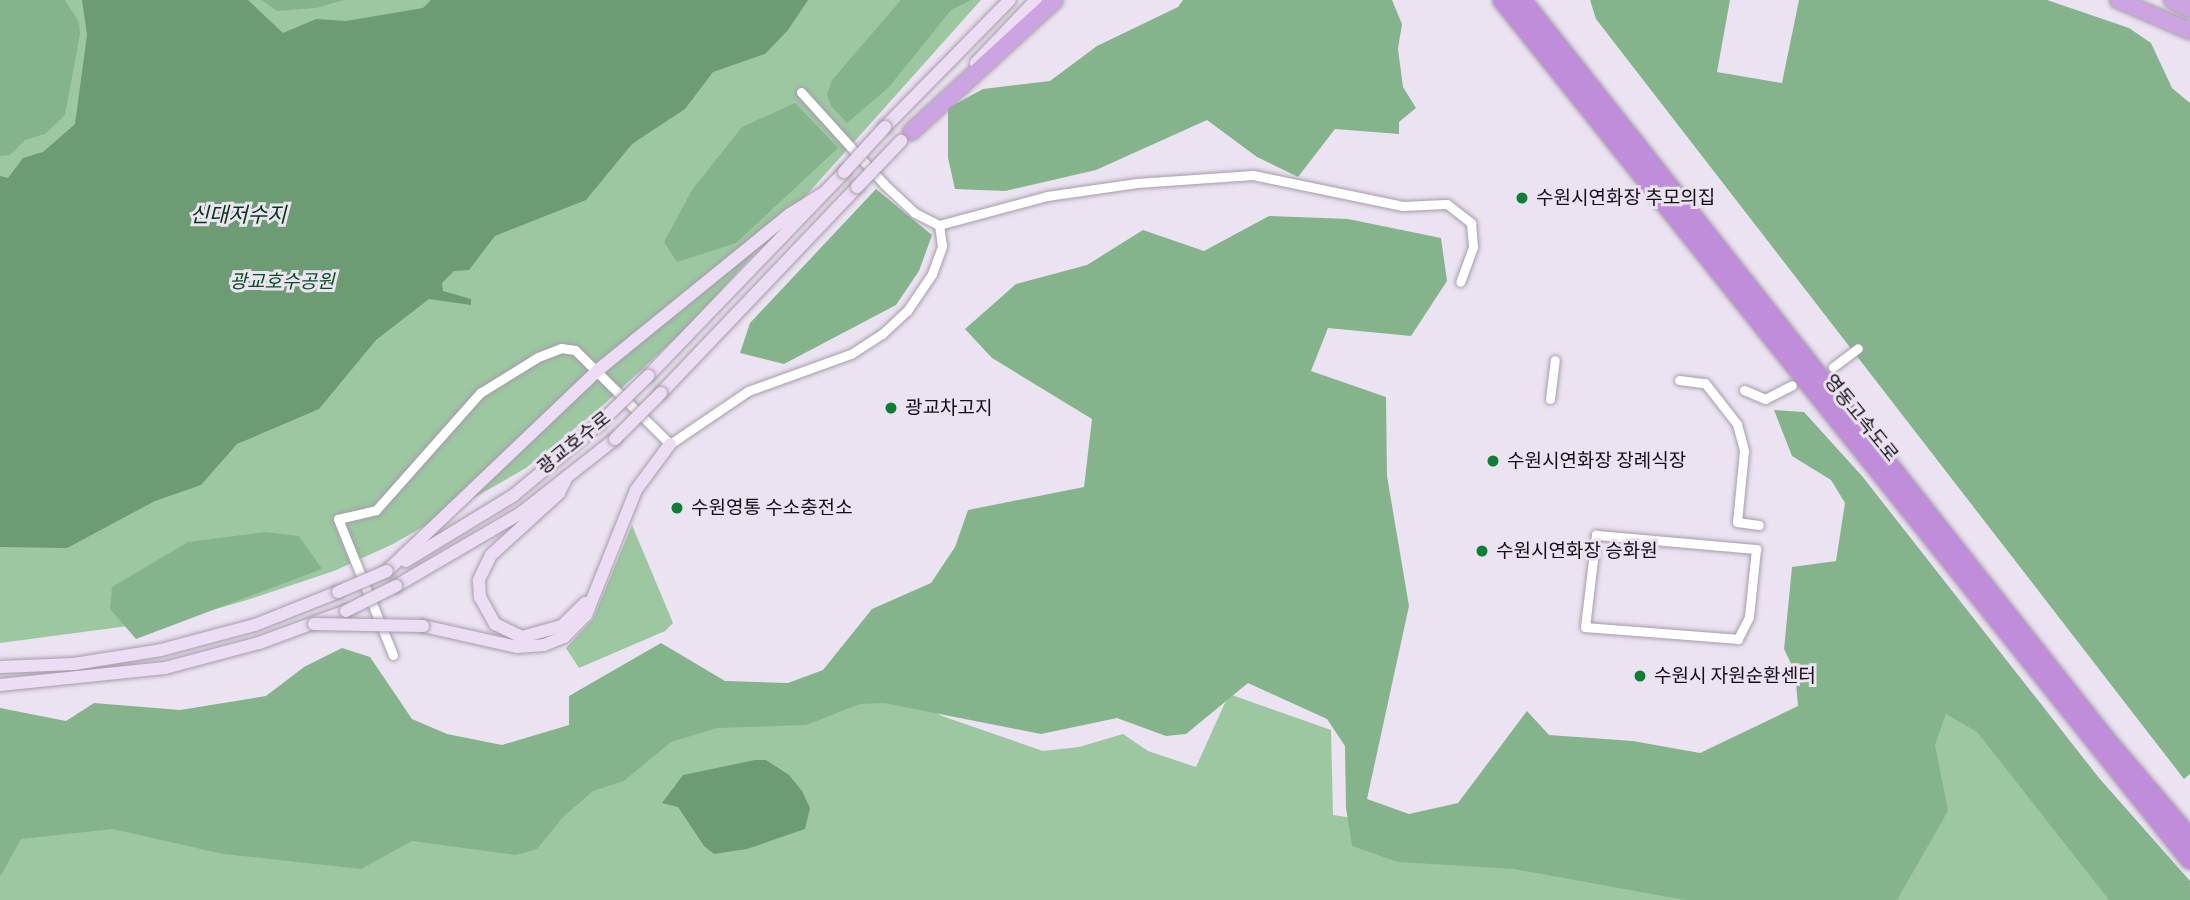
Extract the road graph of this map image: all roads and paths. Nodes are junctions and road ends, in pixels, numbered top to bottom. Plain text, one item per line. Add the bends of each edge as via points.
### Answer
1 (1010, 0) edge
2 (1036, 0) edge
3 (1055, 0) edge
4 (1502, 0) edge
5 (1522, 0) edge
6 (2118, 0) edge
7 (2172, 0) edge
8 (2190, 9) edge
9 (2190, 31) edge
10 (801, 92) dead end
11 (906, 137) junction
12 (822, 194) junction
13 (939, 225) junction
14 (1460, 282) dead end
15 (1858, 348) dead end
16 (1555, 360) dead end
17 (1833, 367) dead end
18 (598, 370) junction
19 (1679, 380) dead end
20 (1792, 385) dead end
21 (1744, 390) dead end
22 (1550, 399) dead end
23 (670, 444) junction
24 (567, 477) junction
25 (1759, 525) dead end
26 (1756, 550) joint
27 (387, 571) junction
28 (592, 595) junction
29 (314, 624) junction
30 (393, 655) dead end
31 (0, 667) edge
32 (0, 685) edge
33 (2190, 838) edge
34 (2190, 860) edge

1 - 12 main road, 광교호수로, bridge
2 - 11 main road, 광교호수로
3 - 11 highway
4 - 34 highway, 영동고속도로
5 - 33 highway, 영동고속도로 via 2105,738
6 - 9 highway
7 - 8 highway
10 - 13 street via 884,184 915,213
11 - 24 main road, 광교호수로, bridge via 661,393
12 - 18 main road via 790,214
12 - 27 main road, 광교호수로, bridge via 599,424 514,495
13 - 14 street via 1047,196 1137,183 1253,176 1403,206 1447,204 1471,223 1473,247
13 - 23 street via 942,246 932,274 907,311 882,334 852,354 748,391
15 - 17 street
16 - 22 street
18 - 23 street
18 - 27 main road
18 - 30 street via 575,350 561,348 538,357 480,393 376,510 338,519
19 - 25 street via 1705,383 1737,424 1744,451 1737,522
20 - 21 street via 1765,399
23 - 28 main road via 636,490
24 - 28 main road via 559,494 486,561 479,580 480,597 495,624 522,637 562,626
24 - 29 main road, 광교호수로, bridge via 457,554
26 - 26 street via 1596,535 1585,627 1738,639 1749,617
27 - 31 main road, 광교호수로, bridge via 255,625 161,650 74,664
28 - 29 main road, bridge via 575,628 544,645 517,648 423,626
29 - 32 main road, 광교호수로 via 165,668

